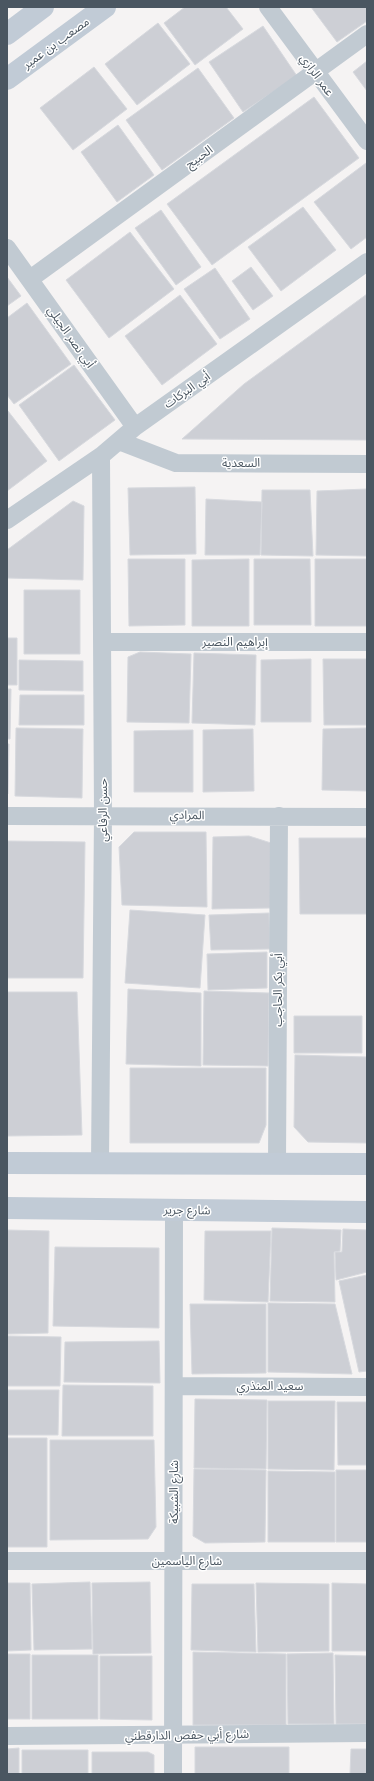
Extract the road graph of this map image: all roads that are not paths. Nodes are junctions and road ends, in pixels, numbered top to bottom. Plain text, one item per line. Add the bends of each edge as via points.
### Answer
1 (43, 7) edge
2 (105, 7) edge
3 (268, 7) edge
4 (7, 34) edge
5 (367, 34) edge
6 (315, 72) junction
7 (7, 79) edge
8 (367, 142) edge
9 (7, 248) edge
10 (367, 262) edge
11 (30, 279) junction
12 (135, 427) junction
13 (119, 441) junction
14 (101, 456) junction
15 (367, 464) edge
16 (7, 520) edge
17 (103, 642) junction
18 (367, 642) edge
19 (103, 815) junction
20 (7, 816) edge
21 (279, 816) junction
22 (367, 817) edge
23 (7, 1163) edge
24 (277, 1163) junction
25 (100, 1164) junction
26 (367, 1164) edge
27 (7, 1208) edge
28 (174, 1210) junction
29 (367, 1212) edge
30 (174, 1386) junction
31 (367, 1387) edge
32 (7, 1561) edge
33 (173, 1561) junction
34 (367, 1561) edge
35 (367, 1733) edge
36 (173, 1735) junction
37 (7, 1736) edge
38 (173, 1774) edge

1 - 4 main road
2 - 7 main road, مصعب بن عمير
3 - 6 street, عمر الرازي
5 - 6 street, الحبيج
6 - 8 street, عمر الرازي
6 - 11 street, الحبيج
9 - 11 street, أبي نصر الجيلي
10 - 12 street, أبي البركات
11 - 12 street, أبي نصر الجيلي
12 - 13 street, أبي البركات
13 - 14 street, أبي البركات
13 - 15 street, السعدية via 176,463
14 - 16 street, أبي البركات
14 - 17 street, حسن الرفاعي
17 - 18 street, إبراهيم النصير
17 - 19 street, حسن الرفاعي
19 - 20 street, المرادي
19 - 21 street, المرادي
19 - 25 street, حسن الرفاعي
21 - 22 street, المرادي
21 - 24 street, أبي بكر الحاجب
23 - 25 main road
24 - 25 main road
24 - 26 main road
27 - 28 main road, شارع جرير
28 - 29 main road, شارع جرير
28 - 30 street, شارع الشبيكة
30 - 31 street, سعيد المنذري
30 - 33 street, شارع الشبيكة
32 - 33 street, شارع الياسمين
33 - 34 street, شارع الياسمين
33 - 36 street, شارع الشبيكة
35 - 36 street, شارع أبي حفص الدارقطني
36 - 37 street, شارع أبي حفص الدارقطني
36 - 38 street, شارع الشبيكة

